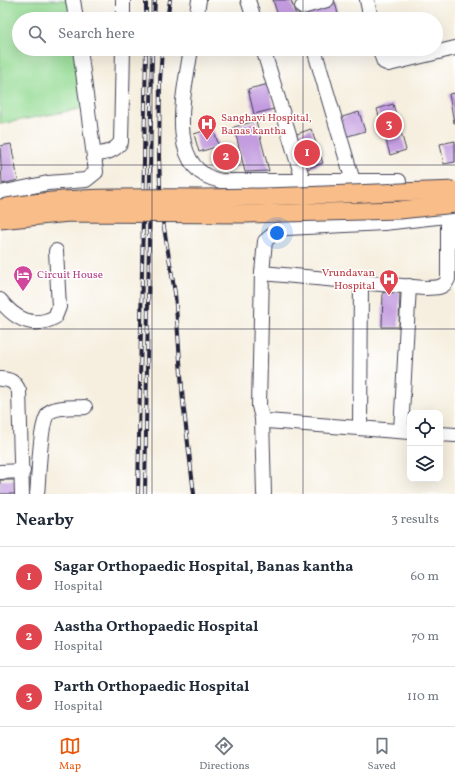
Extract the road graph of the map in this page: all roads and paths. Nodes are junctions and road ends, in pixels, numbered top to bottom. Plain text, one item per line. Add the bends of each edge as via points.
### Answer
1 (73, 0) edge
2 (123, 0) edge
3 (199, 0) edge
4 (248, 0) edge
5 (327, 0) edge
6 (366, 0) edge
7 (303, 9) edge
8 (75, 12) edge
9 (123, 12) edge
10 (197, 12) edge
11 (252, 12) edge
12 (369, 12) edge
13 (455, 48) edge
14 (443, 51) edge
15 (81, 56) edge
16 (123, 56) edge
17 (190, 56) edge
18 (265, 56) edge
19 (316, 56) edge
20 (382, 56) edge
21 (422, 56) edge
22 (94, 155) junction
23 (303, 180) junction
24 (352, 180) junction
25 (399, 181) dead end
26 (0, 193) edge
27 (453, 206) edge
28 (0, 208) edge
29 (0, 220) edge
30 (56, 251) dead end
31 (262, 273) junction
32 (361, 282) junction
33 (408, 286) junction
34 (0, 300) edge
35 (0, 379) edge
36 (85, 407) dead end
37 (262, 418) junction
38 (360, 428) junction
39 (406, 431) edge
40 (443, 434) edge
41 (455, 435) edge
42 (0, 472) edge
43 (23, 472) junction
44 (22, 494) edge
45 (37, 494) edge
46 (264, 494) edge

1 - 8 street
2 - 9 street
3 - 10 street
4 - 11 street
5 - 7 street
6 - 12 street
13 - 14 street
15 - 22 street
16 - 22 street via 121,142 111,152
17 - 23 street via 182,109 183,144 188,157 198,169 210,179 221,181
18 - 23 street
19 - 24 street
20 - 21 street via 384,62 389,64
22 - 26 street via 96,172 86,180 48,183
23 - 24 street
24 - 25 street
27 - 28 main road, bridge via 296,196 86,198
27 - 29 main road, bridge via 246,214 69,213
27 - 31 street via 384,223 278,230 266,241
27 - 33 street via 446,284 441,287
30 - 34 street via 59,307 55,316 38,323 10,312
31 - 32 street
31 - 37 street via 259,406
32 - 33 street
32 - 38 street
33 - 39 street
35 - 43 street via 10,380 19,391
36 - 45 street via 58,409 50,411 47,415 43,427
37 - 38 street via 267,421
37 - 46 street
38 - 39 street
40 - 41 street
42 - 43 street
43 - 44 street

